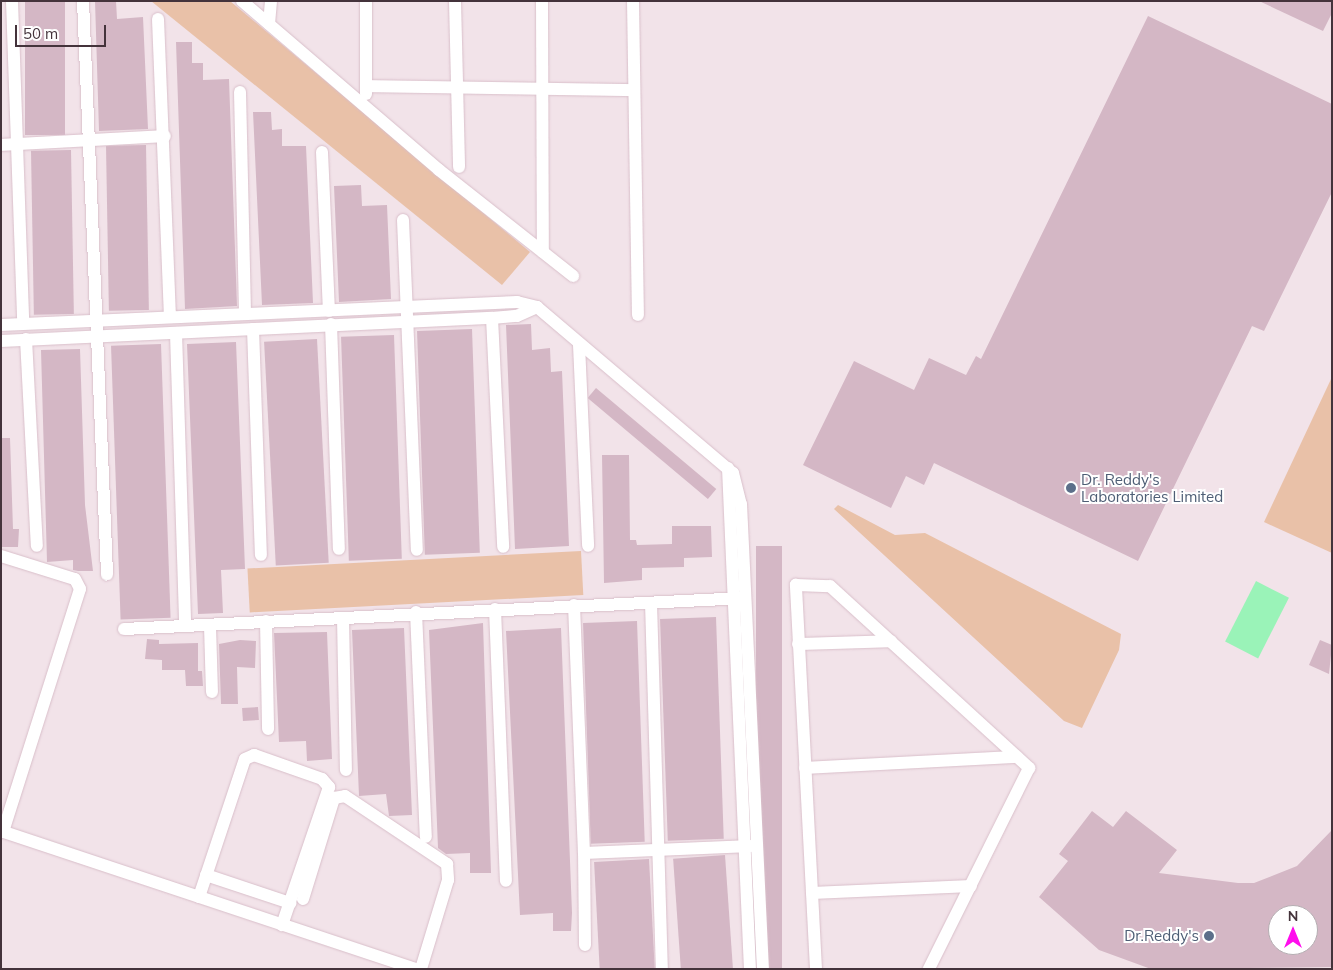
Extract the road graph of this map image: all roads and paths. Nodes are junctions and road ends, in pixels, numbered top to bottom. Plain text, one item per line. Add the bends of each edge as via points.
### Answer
1 (12, 1) edge
2 (83, 1) edge
3 (242, 1) edge
4 (270, 1) edge
5 (366, 1) edge
6 (455, 1) edge
7 (542, 1) edge
8 (633, 1) edge
9 (158, 20) dead end
10 (269, 24) junction
11 (366, 86) junction
12 (457, 87) junction
13 (542, 88) junction
14 (634, 90) junction
15 (240, 92) dead end
16 (366, 108) junction
17 (165, 136) junction
18 (90, 140) junction
19 (18, 144) junction
20 (1, 145) edge
21 (322, 152) dead end
22 (459, 167) dead end
23 (403, 220) dead end
24 (542, 252) junction
25 (573, 276) dead end
26 (408, 306) junction
27 (537, 307) junction
28 (329, 310) junction
29 (245, 314) junction
30 (638, 315) dead end
31 (170, 317) junction
32 (492, 318) junction
33 (97, 320) junction
34 (407, 322) junction
35 (23, 323) junction
36 (1, 324) edge
37 (331, 324) junction
38 (253, 329) junction
39 (176, 333) junction
40 (97, 337) junction
41 (26, 339) junction
42 (1, 341) edge
43 (579, 345) junction
44 (36, 546) dead end
45 (588, 546) dead end
46 (503, 547) dead end
47 (339, 549) dead end
48 (417, 550) dead end
49 (261, 555) dead end
50 (1, 556) edge
51 (108, 574) dead end
52 (739, 598) junction
53 (651, 602) junction
54 (574, 605) junction
55 (495, 609) junction
56 (416, 612) junction
57 (343, 618) junction
58 (266, 621) junction
59 (185, 626) junction
60 (210, 626) junction
61 (124, 629) dead end
62 (891, 641) junction
63 (798, 644) junction
64 (212, 692) dead end
65 (268, 729) dead end
66 (1017, 757) junction
67 (805, 768) junction
68 (346, 770) dead end
69 (6, 811) edge
70 (2, 832) edge
71 (426, 837) dead end
72 (759, 846) junction
73 (743, 847) junction
74 (660, 849) junction
75 (584, 853) junction
76 (206, 875) junction
77 (506, 881) dead end
78 (971, 886) junction
79 (812, 893) junction
80 (199, 897) junction
81 (303, 899) dead end
82 (290, 903) junction
83 (282, 925) junction
84 (584, 945) dead end
85 (415, 969) edge
86 (421, 969) edge
87 (662, 969) edge
88 (750, 969) edge
89 (763, 969) edge
90 (816, 969) edge
91 (929, 969) edge

1 - 19 street
2 - 18 street
3 - 10 street
4 - 10 street
5 - 11 street
6 - 12 street
7 - 13 street
8 - 14 street
9 - 17 street
10 - 16 street
11 - 12 street
11 - 16 street
12 - 13 street
12 - 22 street
13 - 14 street
13 - 24 street
14 - 30 street
15 - 29 street
16 - 24 street
17 - 18 street
17 - 31 street
18 - 19 street
18 - 33 street
19 - 20 street
19 - 35 street
21 - 28 street
23 - 26 street
24 - 25 street
26 - 27 street via 518,302
26 - 28 street
26 - 34 street
27 - 32 street via 517,316
27 - 43 street
28 - 29 street
29 - 31 street
31 - 33 street
32 - 34 street
32 - 46 street
33 - 35 street
33 - 40 street
34 - 37 street
34 - 48 street
35 - 36 street
37 - 38 street
37 - 47 street
38 - 39 street
38 - 49 street
39 - 40 street
39 - 59 street
40 - 41 street
40 - 51 street
41 - 42 street
41 - 44 street
43 - 45 street
43 - 52 street via 728,468
50 - 69 street via 75,580 80,589
52 - 53 street
52 - 72 street
52 - 73 street
53 - 54 street
53 - 74 street
54 - 55 street
54 - 75 street
55 - 56 street
55 - 77 street
56 - 57 street
56 - 71 street
57 - 58 street
57 - 68 street
58 - 60 street
58 - 65 street
59 - 60 street
59 - 61 street
60 - 64 street
62 - 63 street
62 - 63 street via 830,586 796,585
62 - 66 street
63 - 67 street
66 - 67 street
66 - 78 street via 1028,771
67 - 79 street
69 - 70 street
70 - 80 street
72 - 73 street
72 - 89 street
73 - 74 street
73 - 88 street
74 - 75 street
74 - 87 street
75 - 84 street
76 - 80 street
76 - 82 street
76 - 82 street via 245,759 254,755 328,782
78 - 79 street
78 - 91 street
79 - 90 street
80 - 83 street
81 - 86 street via 334,798 345,796 447,864 448,880
82 - 83 street
83 - 85 street

